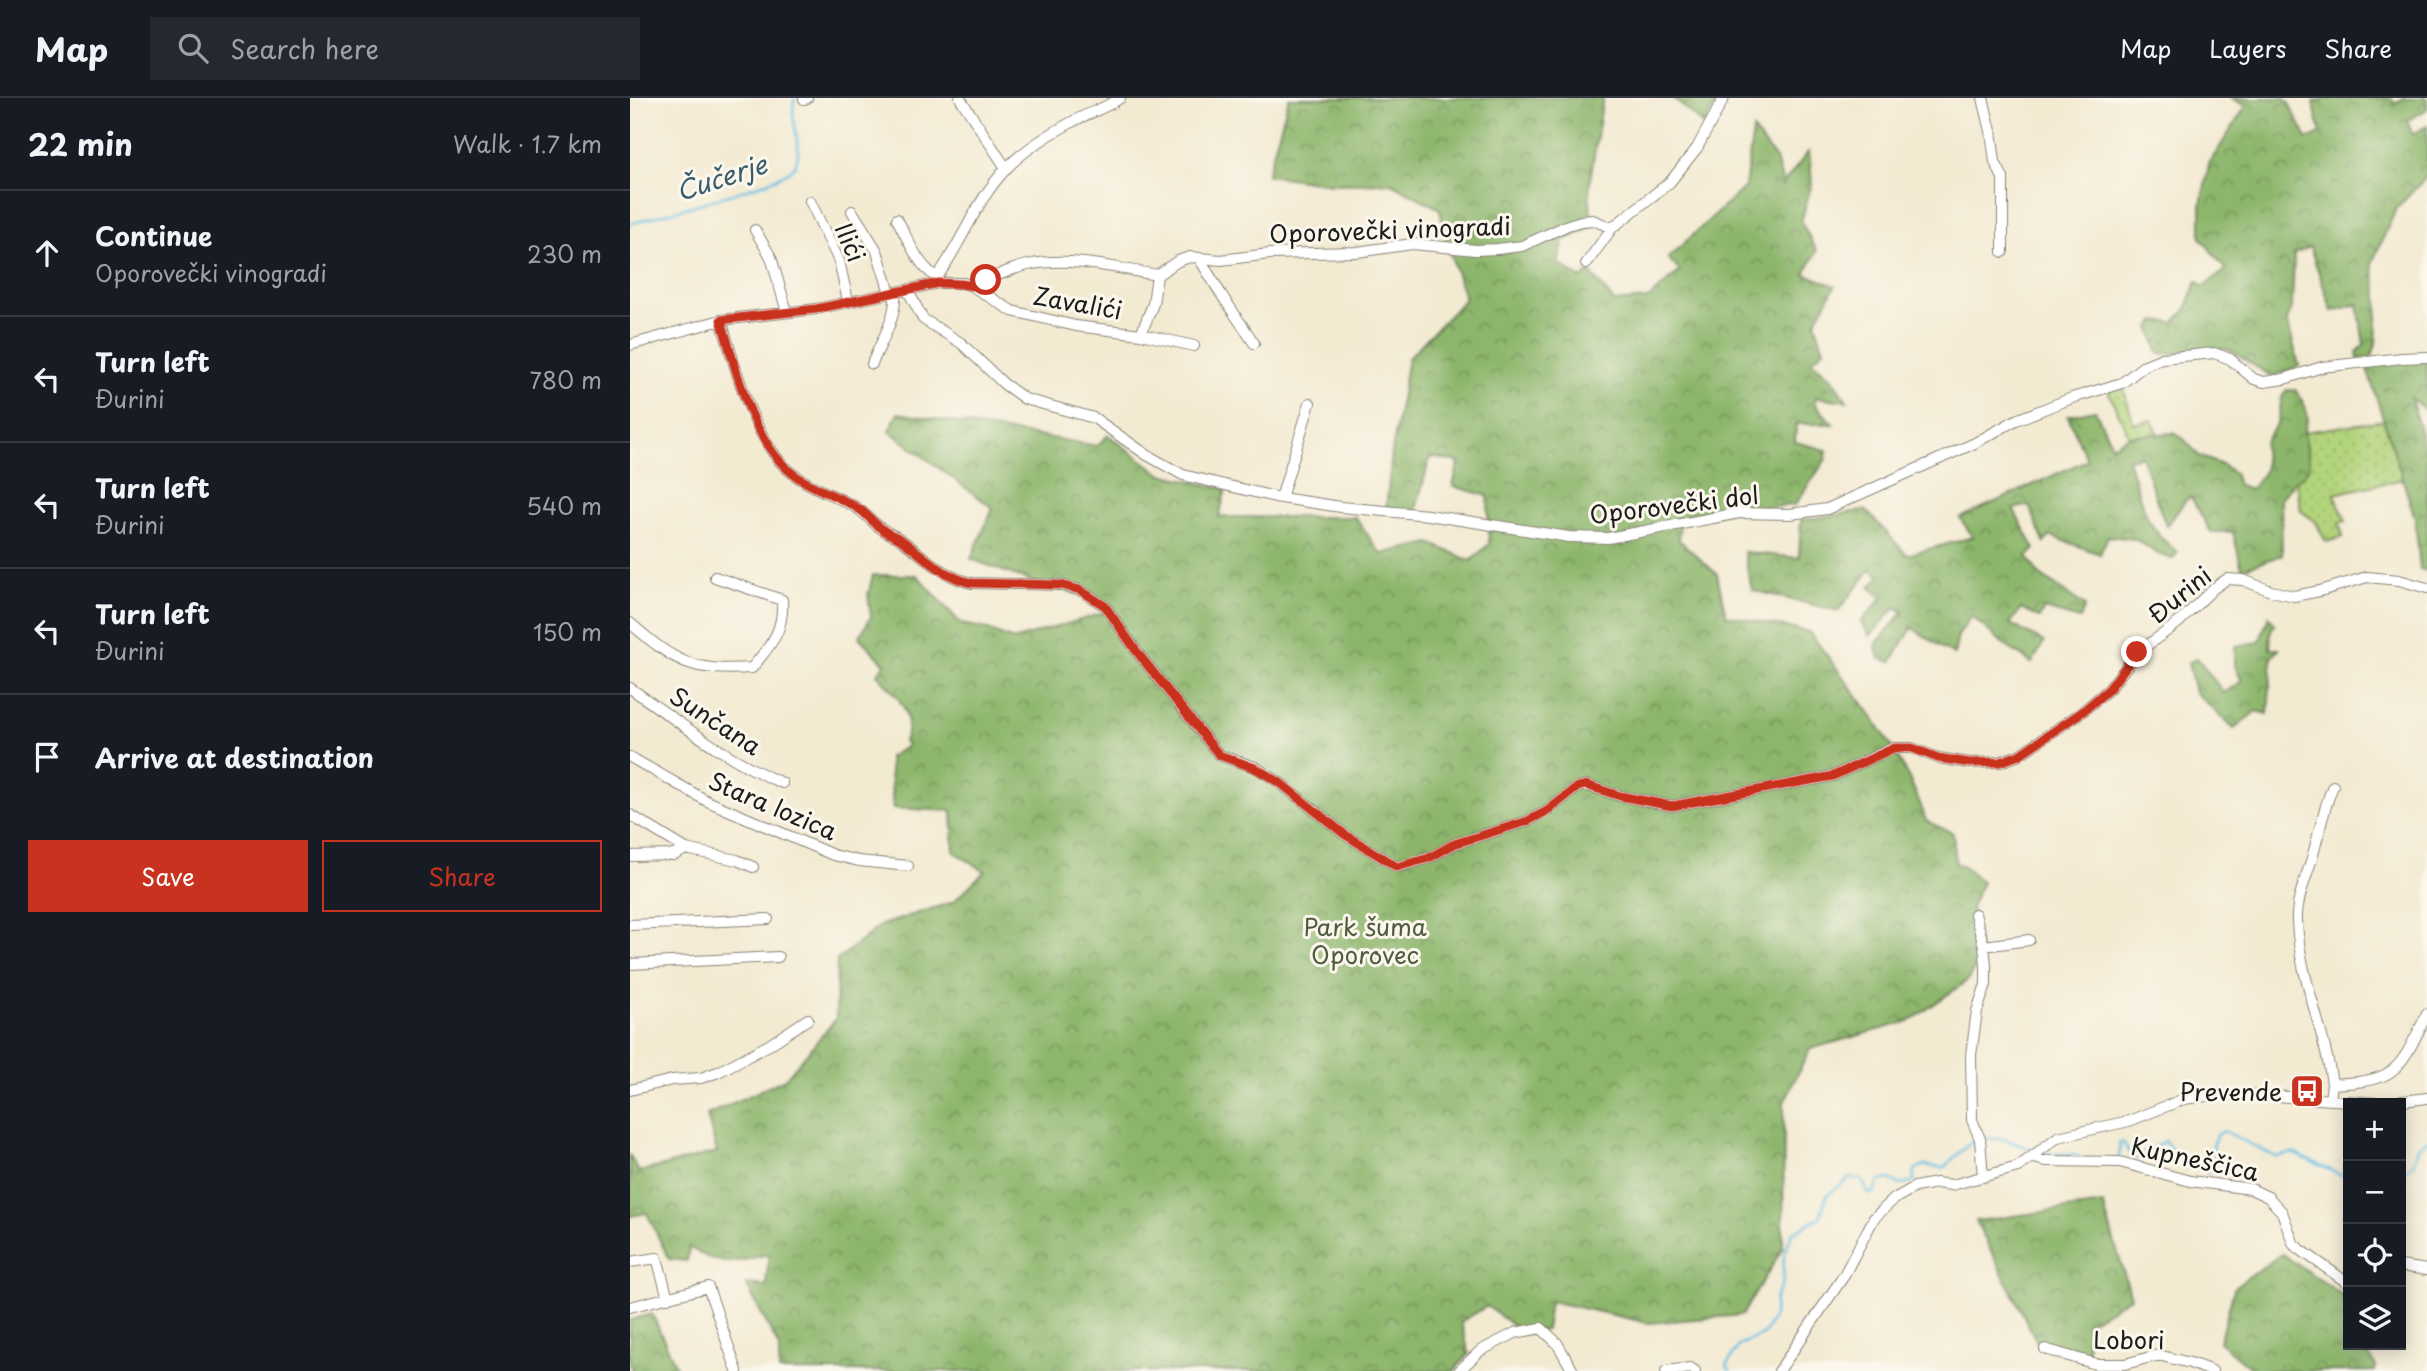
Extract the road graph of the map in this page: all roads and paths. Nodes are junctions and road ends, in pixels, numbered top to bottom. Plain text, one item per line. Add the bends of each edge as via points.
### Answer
1 (960, 98) edge
2 (1120, 98) edge
3 (1724, 98) edge
4 (1983, 98) edge
5 (1006, 168) junction
6 (810, 201) dead end
7 (852, 211) dead end
8 (897, 219) dead end
9 (1612, 228) junction
10 (755, 230) dead end
11 (2003, 252) dead end
12 (1199, 258) junction
13 (1586, 264) dead end
14 (1157, 275) junction
15 (938, 280) junction
16 (972, 286) junction
17 (908, 291) junction
18 (892, 293) junction
19 (848, 301) junction
20 (787, 312) junction
21 (721, 320) junction
22 (1141, 334) junction
23 (1254, 343) dead end
24 (630, 345) edge
25 (1194, 346) dead end
26 (2427, 357) edge
27 (872, 364) dead end
28 (1310, 403) dead end
29 (1281, 498) junction
30 (716, 577) dead end
31 (2427, 590) edge
32 (630, 623) edge
33 (630, 688) edge
34 (630, 757) edge
35 (782, 783) dead end
36 (2333, 786) dead end
37 (630, 815) edge
38 (686, 849) junction
39 (630, 856) edge
40 (908, 866) dead end
41 (752, 867) dead end
42 (1975, 914) dead end
43 (768, 919) dead end
44 (630, 925) edge
45 (2029, 940) dead end
46 (1984, 946) junction
47 (778, 957) dead end
48 (630, 964) edge
49 (2427, 1014) edge
50 (807, 1019) dead end
51 (2332, 1084) junction
52 (630, 1090) edge
53 (2427, 1098) edge
54 (2330, 1100) junction
55 (2343, 1101) edge
56 (2406, 1101) edge
57 (2036, 1155) junction
58 (1983, 1177) junction
59 (630, 1262) edge
60 (2406, 1267) edge
61 (2427, 1270) edge
62 (2343, 1280) edge
63 (668, 1298) junction
64 (630, 1307) edge
65 (2045, 1349) dead end
66 (1781, 1370) edge
67 (737, 1371) edge
68 (1459, 1371) edge
69 (1573, 1371) edge
70 (1666, 1371) edge
71 (1695, 1371) edge
72 (2212, 1371) edge

1 - 5 street
2 - 5 street via 1073,121
3 - 9 street via 1698,148 1670,182
4 - 11 street via 1995,162 2003,178
5 - 15 street via 980,204
6 - 19 street, Ilići via 839,261
7 - 18 street via 877,251
8 - 15 street
9 - 12 street, Oporovečki vinogradi via 1593,220 1581,221 1522,246 1497,249 1412,244 1357,252
9 - 13 street
10 - 20 street via 776,270
12 - 14 street, Oporovečki vinogradi via 1185,259
12 - 23 street
14 - 16 street via 1082,263 1040,263
14 - 22 street, Zavalići via 1153,304
15 - 16 street
15 - 17 street
16 - 22 street, Zavalići via 1012,311 1076,326
17 - 18 street
17 - 29 street, Oporovečki dol via 922,319 961,343 1025,399 1094,418 1183,475
18 - 19 street
18 - 27 street via 896,303 892,319
19 - 20 street
20 - 21 street
21 - 24 street
21 - 31 street, Đurini via 751,409 777,458 793,474 861,510 883,531 960,580 1061,585 1080,590 1105,606 1219,755 1279,782 1344,834 1397,867 1528,821 1586,785 1672,806 1833,776 1894,748 1970,763 2000,762 2019,755 2082,712 2109,689 2137,652 2227,579 2294,596 2367,577 2394,579
22 - 25 street, Zavalići
26 - 29 street, Oporovečki dol via 2322,367 2264,382 2214,353 2162,358 2122,383 2016,420 1827,509 1739,513 1608,538 1569,537 1428,514
28 - 29 street
30 - 32 street via 782,600 783,617 776,637 752,668 722,670 674,658
33 - 35 street, Sunčana via 704,740
34 - 40 street, Stara lozica via 707,801 832,855
36 - 51 street via 2323,809 2297,920
37 - 38 street
38 - 39 street via 674,855
38 - 41 street
42 - 46 street
43 - 44 street
45 - 46 street
46 - 58 street via 1986,985 1970,1055 1972,1120 1980,1139
47 - 48 street
49 - 51 street via 2402,1062 2388,1075 2373,1081
50 - 52 street via 718,1072
51 - 54 street
53 - 56 street
54 - 55 street
54 - 57 street via 2259,1095 2183,1099 2129,1121 2058,1137
57 - 58 street via 2018,1167
57 - 62 street, Kupneščica via 2046,1161 2120,1163 2190,1181 2251,1189 2268,1197 2282,1212 2294,1245
58 - 66 street via 1915,1187 1894,1199 1874,1219 1843,1277
59 - 63 street via 657,1258
60 - 61 street
63 - 64 street
63 - 67 street via 708,1287
65 - 72 street, Lobori via 2096,1364 2125,1364 2158,1355
68 - 69 street via 1480,1351 1515,1333 1541,1328 1557,1343
70 - 71 street

